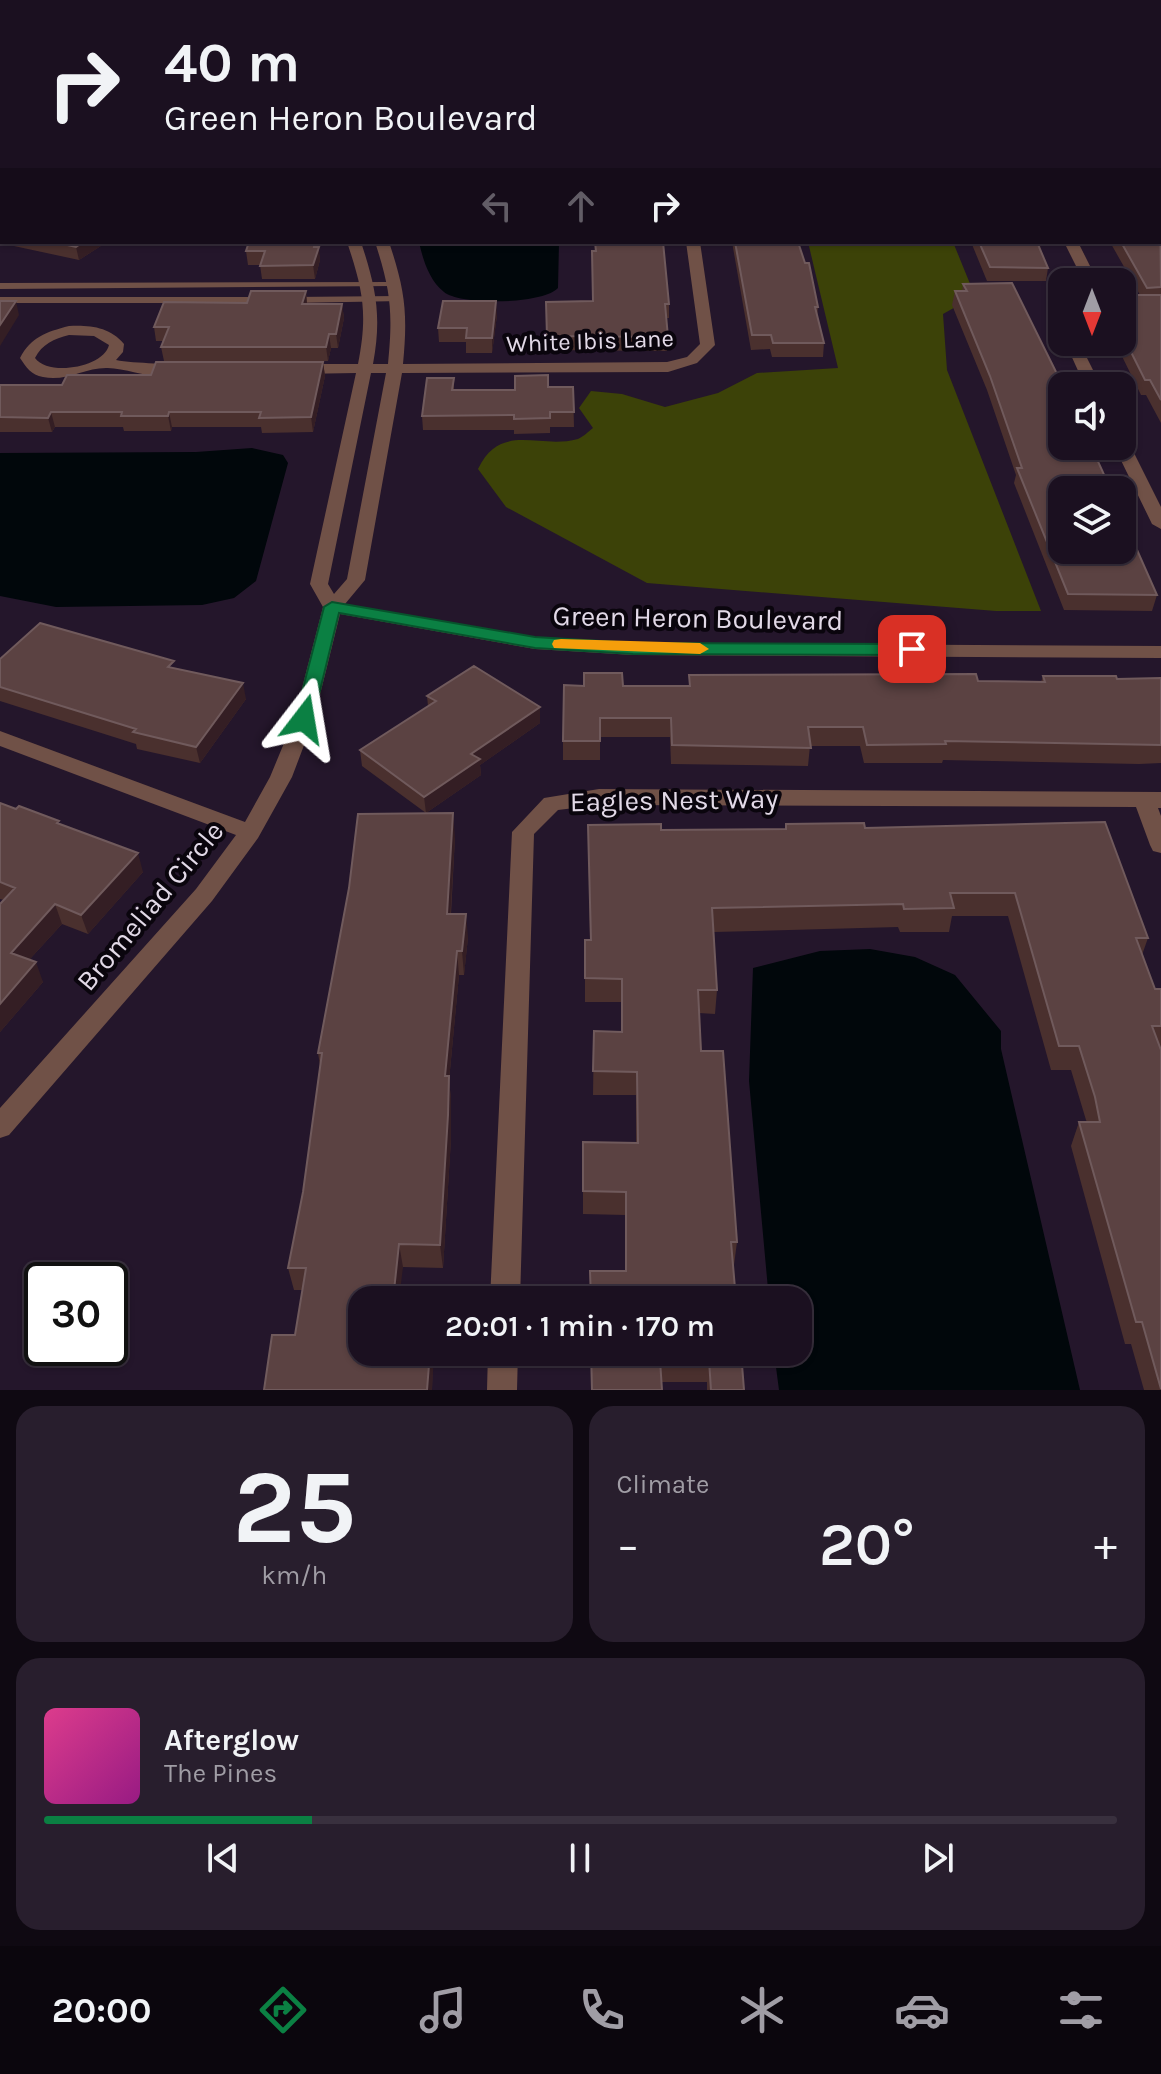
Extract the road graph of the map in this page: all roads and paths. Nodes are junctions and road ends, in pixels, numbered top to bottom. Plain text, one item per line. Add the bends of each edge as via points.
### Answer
1 (355, 244) edge
2 (383, 244) edge
3 (693, 244) edge
4 (1072, 244) edge
5 (1084, 268) edge
6 (0, 286) edge
7 (397, 291) junction
8 (370, 293) junction
9 (0, 300) edge
10 (105, 362) junction
11 (362, 368) junction
12 (395, 368) junction
13 (287, 369) edge
14 (197, 370) edge
15 (1129, 460) edge
16 (1161, 524) edge
17 (332, 607) junction
18 (1161, 652) edge
19 (0, 738) edge
20 (1152, 800) edge
21 (250, 832) junction
22 (1161, 845) edge
23 (0, 1127) edge
24 (506, 1286) edge
25 (503, 1366) edge
26 (502, 1390) edge

1 - 8 street, Bromeliad Circle
2 - 7 street, Bromeliad Circle
3 - 12 street, White Ibis Lane via 708,345 692,360 668,367
4 - 5 street
6 - 8 lane
7 - 8 lane
7 - 8 lane
7 - 12 street, Bromeliad Circle
8 - 9 lane
8 - 11 street, Bromeliad Circle via 372,331
10 - 10 street via 117,344 90,331 45,338 27,358 35,368 56,373
10 - 14 street via 132,369
11 - 12 street, White Ibis Lane
11 - 13 street, White Ibis Lane
11 - 17 street, Bromeliad Circle via 319,584
12 - 17 street, Bromeliad Circle via 356,580
15 - 16 street
17 - 18 street, Green Heron Boulevard via 535,643 633,649
17 - 21 street, Bromeliad Circle via 304,719 281,777
19 - 21 street
20 - 22 street
20 - 24 street, Eagles Nest Way via 599,797 552,803 523,832
21 - 23 street, Bromeliad Circle via 204,895
25 - 26 street

